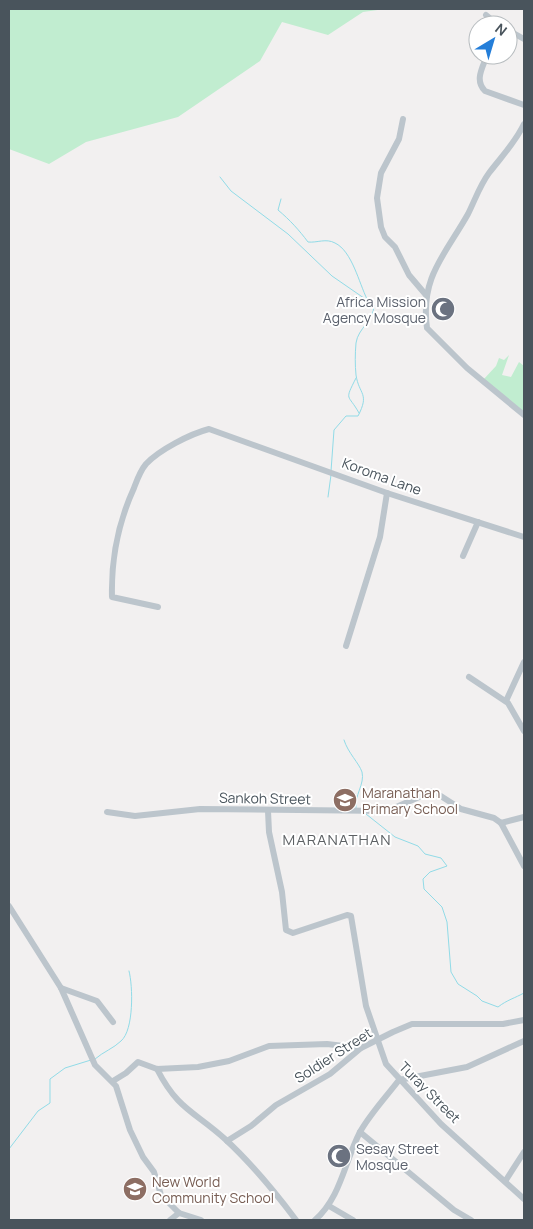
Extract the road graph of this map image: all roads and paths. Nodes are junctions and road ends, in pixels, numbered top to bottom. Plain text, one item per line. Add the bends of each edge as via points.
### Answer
1 (484, 65) edge
2 (524, 105) edge
3 (403, 119) dead end
4 (524, 124) edge
5 (426, 295) junction
6 (524, 415) edge
7 (387, 492) junction
8 (478, 522) junction
9 (524, 537) edge
10 (463, 556) dead end
11 (158, 607) dead end
12 (346, 646) dead end
13 (524, 662) edge
14 (469, 677) dead end
15 (506, 702) junction
16 (524, 731) edge
17 (268, 811) junction
18 (107, 812) dead end
19 (524, 817) edge
20 (501, 823) junction
21 (524, 866) edge
22 (9, 906) edge
23 (62, 988) junction
24 (524, 1020) edge
25 (114, 1022) dead end
26 (376, 1042) junction
27 (524, 1042) edge
28 (361, 1048) junction
29 (157, 1069) junction
30 (113, 1080) junction
31 (399, 1080) junction
32 (360, 1132) junction
33 (227, 1141) junction
34 (524, 1152) edge
35 (506, 1180) junction
36 (524, 1199) edge
37 (329, 1206) junction
38 (179, 1213) junction
39 (170, 1220) edge
40 (201, 1220) edge
41 (296, 1220) edge
42 (315, 1220) edge
43 (353, 1220) edge
44 (471, 1220) edge

1 - 2 street via 479,78 485,91
3 - 5 street via 399,139 381,173 378,186 380,227
4 - 5 street via 508,152 488,174 467,215 439,258 431,273
5 - 6 street via 427,328 467,368
7 - 8 street, Koroma Lane
7 - 11 street, Koroma Lane via 209,429 189,436 145,465 128,501 113,555 112,597
7 - 12 street via 380,536
8 - 9 street, Koroma Lane
8 - 10 street
13 - 15 street
14 - 15 street
15 - 16 street
17 - 18 street, Sankoh Street via 200,809 135,816
17 - 20 street, Sankoh Street via 387,812 433,791 461,809
17 - 26 street, Turay Street via 286,930 293,933 346,916 352,918 366,1006
19 - 20 street
20 - 21 street
22 - 23 street
23 - 25 street via 97,1001
23 - 30 street via 91,1058
24 - 26 street, Soldier Street via 503,1024 412,1024
26 - 28 street, Soldier Street
26 - 31 street, Turay Street via 386,1064
27 - 31 street via 467,1067
28 - 29 street via 327,1044 269,1046 211,1066
28 - 33 street, Soldier Street via 330,1074 276,1106
29 - 30 street via 138,1062
29 - 33 street via 170,1094
30 - 38 street via 138,1146 154,1172 158,1189
31 - 32 street
31 - 35 street, Turay Street via 441,1124
32 - 37 street
32 - 44 street via 454,1210
33 - 41 street
34 - 35 street
35 - 36 street, Turay Street
37 - 42 street
37 - 43 street
38 - 39 street
38 - 40 street

